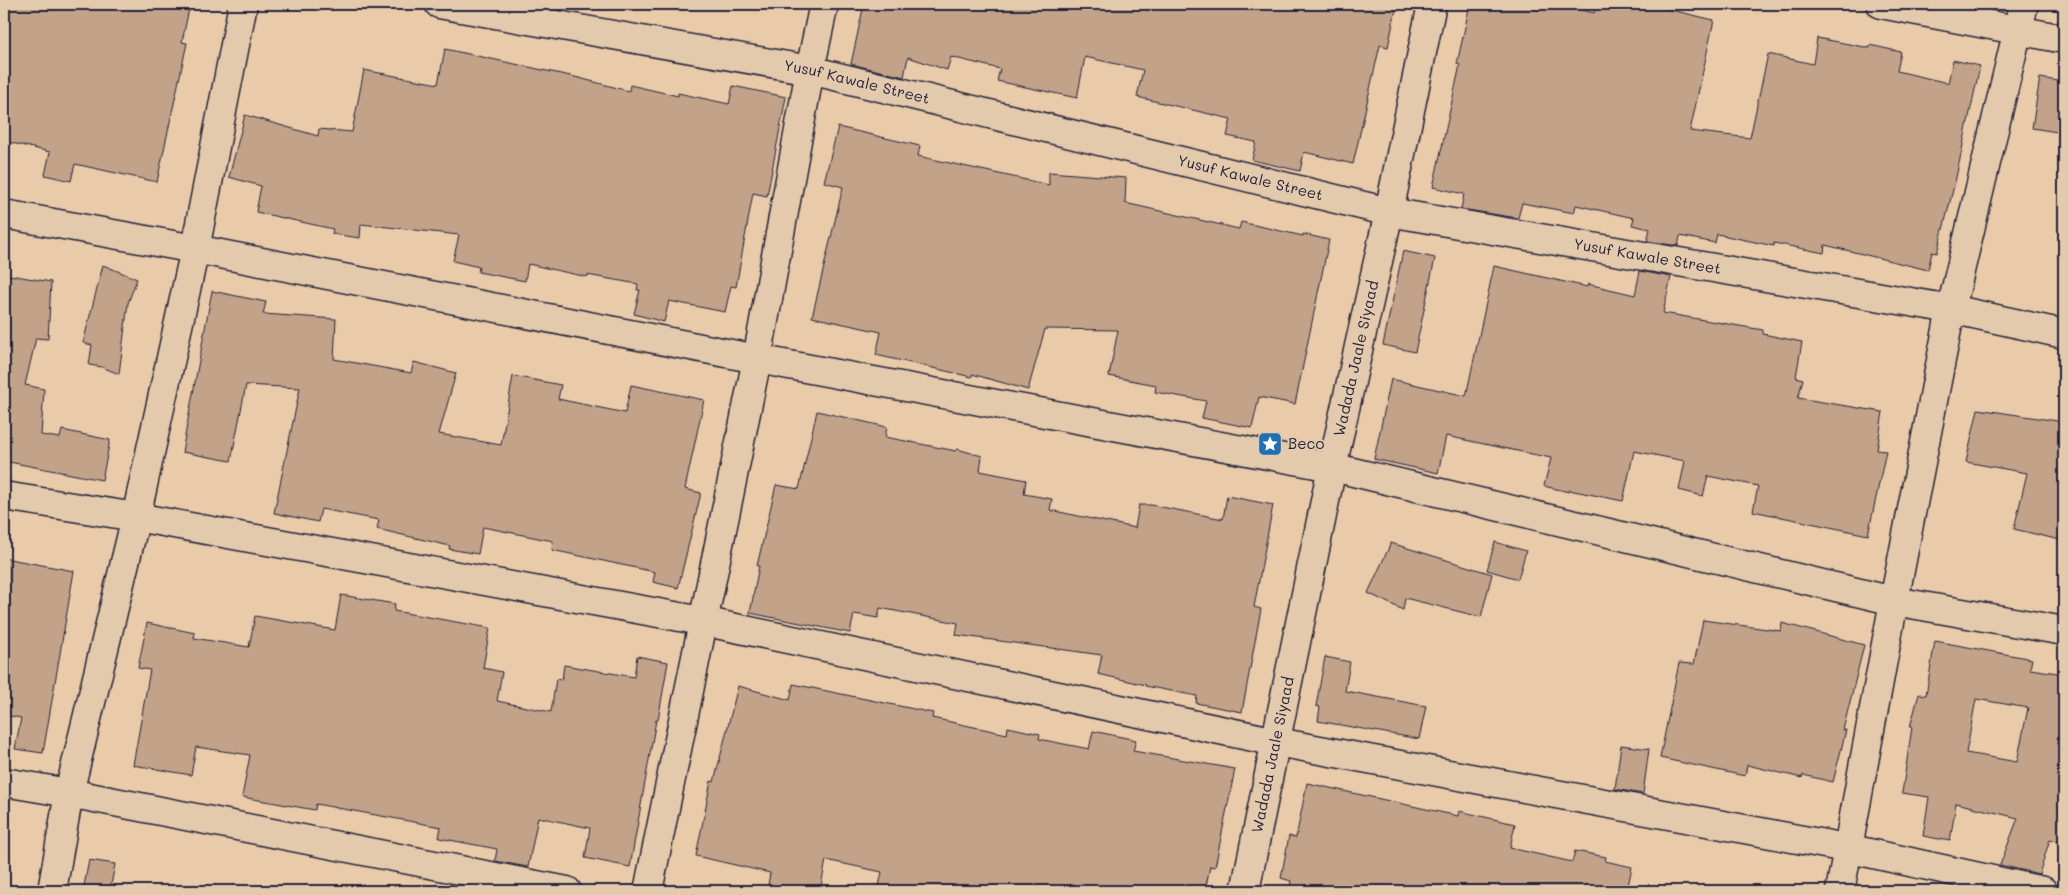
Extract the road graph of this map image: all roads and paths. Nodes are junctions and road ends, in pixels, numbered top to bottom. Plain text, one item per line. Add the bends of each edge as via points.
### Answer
1 (243, 4) edge
2 (439, 4) edge
3 (824, 4) edge
4 (1432, 4) edge
5 (1881, 4) edge
6 (2021, 16) edge
7 (2064, 40) edge
8 (810, 70) junction
9 (1390, 212) junction
10 (4, 214) edge
11 (195, 248) junction
12 (1951, 310) junction
13 (2064, 334) edge
14 (757, 359) junction
15 (1332, 467) junction
16 (4, 496) edge
17 (136, 517) junction
18 (1894, 601) junction
19 (702, 621) junction
20 (2064, 630) edge
21 (1277, 742) junction
22 (4, 782) edge
23 (69, 793) junction
24 (1846, 848) junction
25 (52, 891) edge
26 (567, 891) edge
27 (648, 891) edge
28 (1245, 891) edge
29 (1840, 891) edge
30 (2043, 891) edge

1 - 11 street
2 - 8 street, Yusuf Kawale Street
3 - 8 street
4 - 9 street, Wadada Jaale Siyaad
5 - 6 street
6 - 7 street
6 - 12 street
8 - 9 street, Yusuf Kawale Street
8 - 14 street
9 - 12 street, Yusuf Kawale Street
9 - 15 street, Wadada Jaale Siyaad
10 - 11 street
11 - 14 street
11 - 17 street
12 - 13 street, Yusuf Kawale Street
12 - 18 street
14 - 15 street
14 - 19 street
15 - 18 street
15 - 21 street, Wadada Jaale Siyaad
16 - 17 street
17 - 19 street
17 - 23 street
18 - 20 street
18 - 24 street
19 - 21 street
19 - 27 street
21 - 24 street
21 - 28 street, Wadada Jaale Siyaad
22 - 23 street
23 - 25 street
23 - 26 street
24 - 29 street
24 - 30 street

